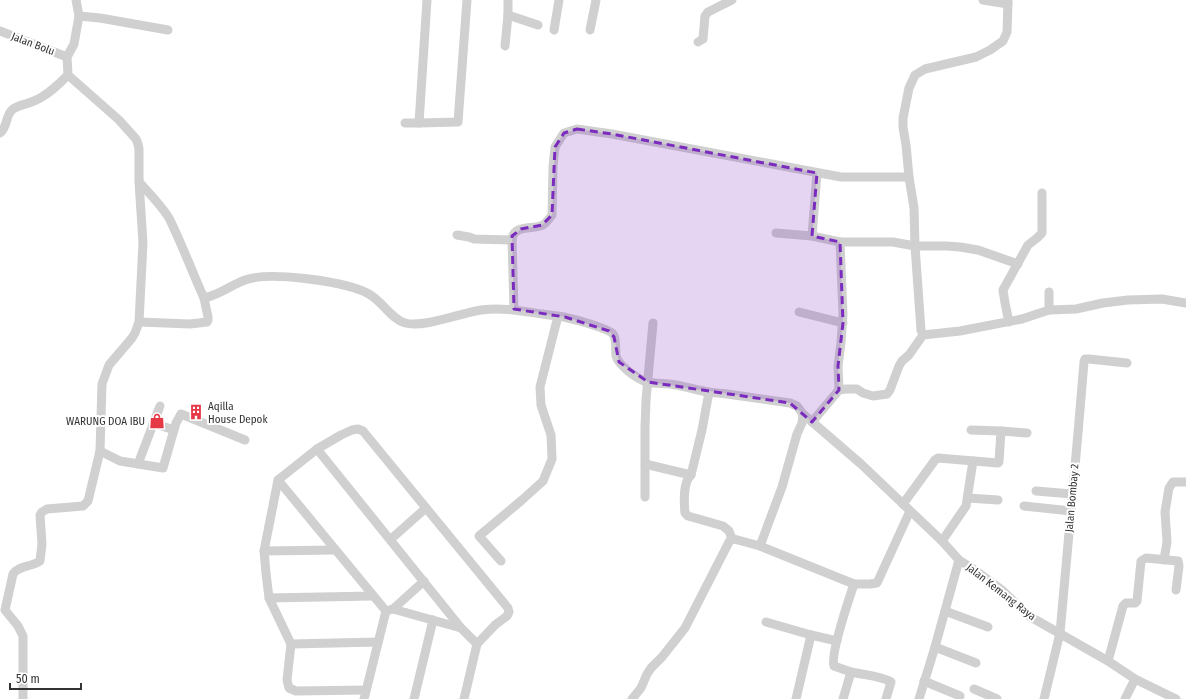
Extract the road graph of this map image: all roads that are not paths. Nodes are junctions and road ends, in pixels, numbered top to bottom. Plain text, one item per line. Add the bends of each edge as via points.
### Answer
1 (76, 0) edge
2 (427, 0) edge
3 (467, 0) edge
4 (508, 0) edge
5 (559, 0) edge
6 (596, 0) edge
7 (732, 0) edge
8 (983, 0) edge
9 (1008, 2) edge
10 (508, 15) junction
11 (79, 16) junction
12 (538, 25) dead end
13 (168, 30) dead end
14 (554, 30) dead end
15 (590, 30) dead end
16 (0, 31) edge
17 (698, 42) dead end
18 (505, 46) dead end
19 (67, 57) junction
20 (68, 75) junction
21 (405, 122) dead end
22 (419, 123) junction
23 (0, 133) edge
24 (817, 173) junction
25 (909, 177) junction
26 (139, 182) junction
27 (1042, 193) dead end
28 (776, 233) dead end
29 (457, 235) dead end
30 (812, 236) junction
31 (512, 240) junction
32 (840, 242) junction
33 (915, 246) junction
34 (1018, 264) junction
35 (1049, 292) dead end
36 (204, 298) junction
37 (1186, 303) edge
38 (514, 309) junction
39 (1049, 310) junction
40 (799, 312) dead end
41 (558, 316) junction
42 (139, 322) junction
43 (1009, 322) junction
44 (653, 323) dead end
45 (843, 323) junction
46 (923, 335) junction
47 (1127, 363) dead end
48 (648, 382) junction
49 (839, 390) junction
50 (709, 392) junction
51 (160, 406) dead end
52 (803, 414) junction
53 (812, 422) junction
54 (153, 423) junction
55 (174, 430) junction
56 (971, 430) dead end
57 (1001, 431) junction
58 (1028, 433) dead end
59 (245, 440) dead end
60 (316, 449) junction
61 (100, 451) junction
62 (973, 461) junction
63 (138, 464) junction
64 (645, 464) junction
65 (691, 475) junction
66 (278, 480) junction
67 (1186, 482) edge
68 (1036, 492) dead end
69 (1072, 494) junction
70 (645, 498) dead end
71 (968, 498) junction
72 (998, 500) dead end
73 (903, 504) junction
74 (1024, 506) dead end
75 (426, 508) junction
76 (910, 510) junction
77 (1071, 512) junction
78 (391, 539) junction
79 (732, 539) junction
80 (942, 540) junction
81 (760, 546) junction
82 (335, 550) junction
83 (264, 551) junction
84 (501, 560) dead end
85 (959, 560) junction
86 (1164, 560) junction
87 (424, 581) junction
88 (854, 584) junction
89 (1176, 590) dead end
90 (373, 596) junction
91 (269, 598) junction
92 (3, 610) edge
93 (390, 610) junction
94 (945, 611) junction
95 (433, 620) junction
96 (766, 622) dead end
97 (988, 627) dead end
98 (461, 628) junction
99 (1060, 633) junction
100 (811, 635) junction
101 (837, 641) junction
102 (378, 642) junction
103 (291, 644) junction
104 (477, 644) junction
105 (935, 647) junction
106 (1108, 661) junction
107 (976, 663) dead end
108 (851, 672) junction
109 (1135, 679) junction
110 (924, 681) junction
111 (974, 689) dead end
112 (365, 694) edge
113 (960, 696) dead end
114 (23, 699) edge
115 (414, 699) edge
116 (464, 699) edge
117 (632, 699) edge
118 (796, 699) edge
119 (843, 699) edge
120 (886, 699) edge
121 (919, 699) edge
122 (997, 699) edge
123 (1044, 699) edge
124 (1125, 699) edge
125 (1176, 699) edge

1 - 11 street
2 - 22 street
3 - 22 street via 458,122
4 - 10 street
5 - 14 street
6 - 15 street
7 - 17 street via 708,12 705,16 703,39
8 - 9 street
9 - 25 street via 1007,32 1003,41 976,57 925,69 915,75 909,88 903,118
10 - 12 street
10 - 18 street
11 - 13 street
11 - 19 street via 74,44
16 - 19 street, Jalan Bolu
19 - 20 street
20 - 23 street via 37,100 14,108
20 - 26 street via 136,139
21 - 22 street
24 - 25 street via 841,177
24 - 30 street
24 - 31 street via 577,129 564,133 555,147 552,215 542,225 515,232
25 - 33 street via 914,208
26 - 36 street via 168,218
26 - 42 street via 143,243
27 - 34 street via 1042,233 1028,245
28 - 30 street
29 - 31 street via 474,239
30 - 32 street
31 - 38 street
32 - 33 street via 894,242
32 - 45 street
33 - 34 street via 970,248
33 - 46 street
34 - 43 street via 1003,290
35 - 39 street
36 - 38 street via 246,280 269,276 315,280 363,291 376,298 407,324 435,321 481,310
36 - 42 street via 207,322
37 - 39 street via 1162,299 1128,300 1076,309
38 - 41 street
39 - 43 street
40 - 45 street
41 - 48 street via 588,323 612,333 619,362
41 - 84 street via 540,387 541,405 551,435 552,459 543,481 479,536
42 - 61 street via 132,338 109,365 102,384
43 - 46 street via 960,332
44 - 48 street
45 - 49 street via 838,366
46 - 49 street via 898,366 887,394 873,396 857,389
47 - 69 street, Jalan Bombay 2 via 1085,359
48 - 50 street, Jalan Kemang Raya
48 - 64 street
49 - 53 street
50 - 52 street, Jalan Kemang Raya via 790,403 797,406
50 - 65 street
51 - 54 street
52 - 53 street, Jalan Kemang Raya
52 - 81 street via 782,487
53 - 73 street, Jalan Kemang Raya
54 - 55 street
54 - 63 street
55 - 59 street via 181,414
55 - 63 street via 163,468
56 - 57 street
57 - 58 street
57 - 62 street via 999,462
60 - 66 street
60 - 75 street via 352,430 363,431
60 - 78 street
61 - 63 street via 120,461
61 - 92 street via 86,504 47,509 40,515 40,561 15,571
62 - 71 street
62 - 73 street via 938,458
64 - 65 street
64 - 70 street
65 - 79 street via 686,481 685,513 723,526 729,531
66 - 82 street
66 - 83 street
67 - 86 street via 1173,482 1170,488 1165,512 1167,542
68 - 69 street
69 - 77 street, Jalan Bombay 2
71 - 72 street
71 - 80 street via 966,506
73 - 76 street, Jalan Kemang Raya
74 - 77 street
75 - 78 street
75 - 104 street via 508,608 507,616
76 - 80 street, Jalan Kemang Raya
76 - 88 street via 877,582
77 - 99 street, Jalan Bombay 2
78 - 87 street
79 - 81 street
79 - 117 street via 685,628 647,674 641,688
80 - 85 street, Jalan Kemang Raya
81 - 88 street
82 - 83 street
82 - 90 street
83 - 91 street
85 - 94 street
85 - 99 street, Jalan Kemang Raya via 1002,590 1029,616
86 - 89 street via 1178,561
86 - 106 street via 1141,560 1137,601 1123,606
87 - 93 street
87 - 98 street
88 - 101 street
90 - 91 street
90 - 93 street
91 - 103 street
92 - 114 street via 18,626 23,636
93 - 95 street
93 - 102 street
94 - 97 street
94 - 105 street
95 - 98 street
95 - 115 street
96 - 100 street
98 - 104 street
99 - 106 street, Jalan Kemang Raya
99 - 123 street, Jalan Bombay 2
100 - 101 street
100 - 118 street
101 - 108 street via 834,666
102 - 103 street
102 - 112 street
103 - 112 street via 287,680 290,688
104 - 116 street
105 - 107 street
105 - 110 street
106 - 109 street, Jalan Kemang Raya
108 - 119 street
108 - 120 street via 891,682
109 - 124 street
109 - 125 street, Jalan Kemang Raya
110 - 113 street
110 - 121 street
111 - 122 street

